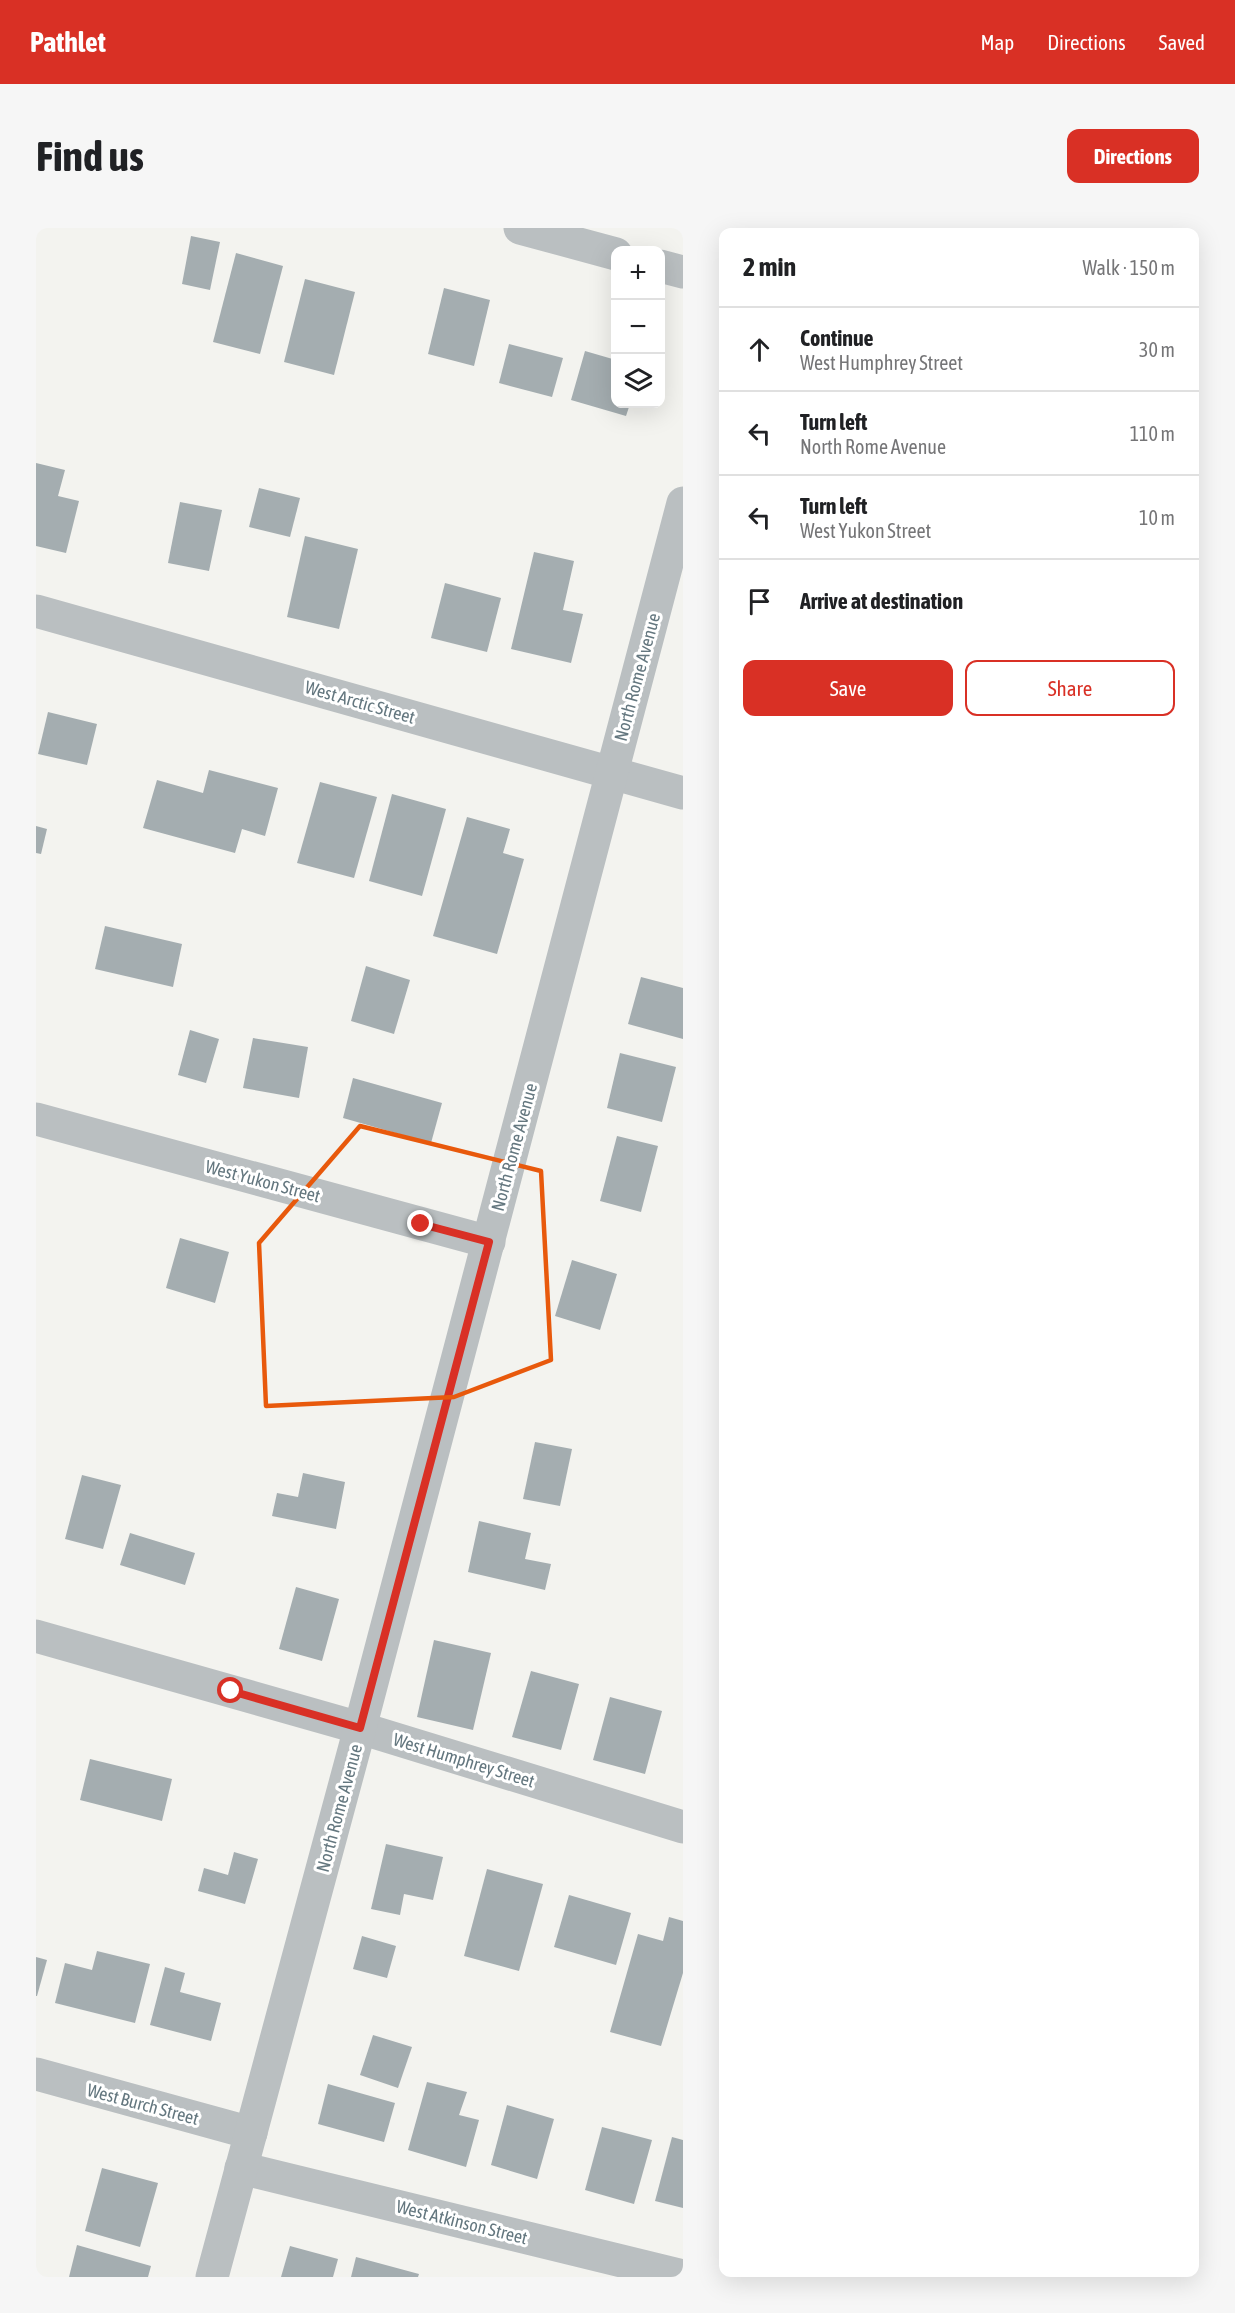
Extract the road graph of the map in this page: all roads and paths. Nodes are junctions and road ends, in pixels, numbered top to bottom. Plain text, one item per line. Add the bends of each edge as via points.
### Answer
1 (520, 228) edge
2 (611, 253) edge
3 (665, 267) edge
4 (683, 272) edge
5 (683, 503) edge
6 (36, 610) edge
7 (611, 772) junction
8 (683, 793) edge
9 (36, 1119) edge
10 (489, 1242) junction
11 (36, 1636) edge
12 (360, 1728) junction
13 (683, 1827) edge
14 (36, 2074) edge
15 (250, 2133) junction
16 (241, 2168) junction
17 (683, 2276) edge
18 (212, 2277) edge

1 - 2 street
3 - 4 street
5 - 7 street, North Rome Avenue
6 - 7 street, West Arctic Street
7 - 8 street, West Arctic Street
7 - 10 street, North Rome Avenue
9 - 10 street, West Yukon Street
10 - 12 street, North Rome Avenue
11 - 12 street, West Humphrey Street
12 - 13 street, West Humphrey Street
12 - 15 street, North Rome Avenue
14 - 15 street, West Burch Street
15 - 16 street, North Rome Avenue
16 - 17 street, West Atkinson Street
16 - 18 street, North Rome Avenue

